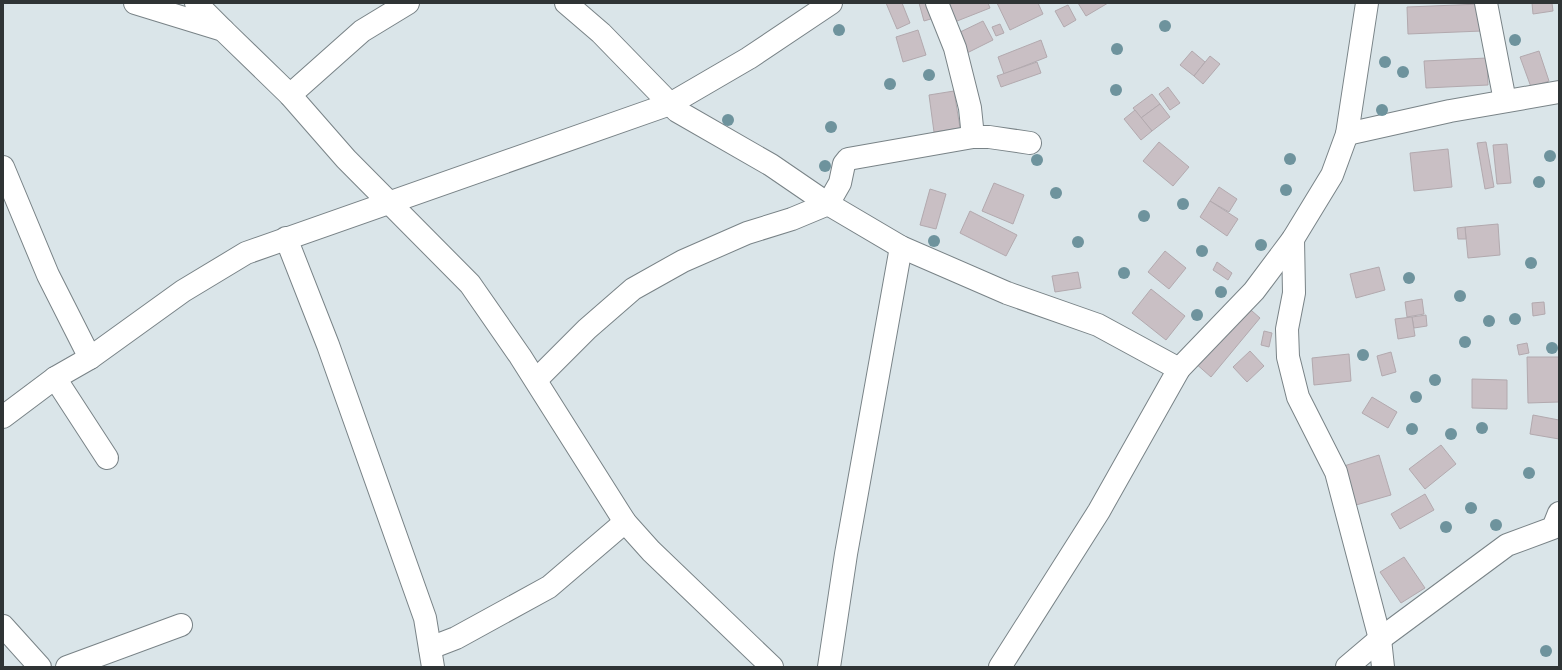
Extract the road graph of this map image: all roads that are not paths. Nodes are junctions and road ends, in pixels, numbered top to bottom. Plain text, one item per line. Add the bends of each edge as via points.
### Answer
1 (135, 3) edge
2 (196, 3) edge
3 (408, 3) edge
4 (566, 3) edge
5 (831, 3) edge
6 (937, 3) edge
7 (1366, 3) edge
8 (1486, 3) edge
9 (223, 30) junction
10 (1559, 92) edge
11 (290, 95) junction
12 (1505, 101) junction
13 (670, 104) junction
14 (1347, 134) junction
15 (973, 137) junction
16 (1030, 143) dead end
17 (3, 167) edge
18 (388, 202) junction
19 (828, 204) junction
20 (286, 238) junction
21 (1293, 239) junction
22 (902, 247) junction
23 (90, 358) junction
24 (1179, 369) junction
25 (55, 378) junction
26 (536, 380) junction
27 (3, 417) edge
28 (107, 458) dead end
29 (625, 522) junction
30 (1557, 523) edge
31 (181, 625) dead end
32 (3, 626) edge
33 (1380, 639) junction
34 (432, 657) edge
35 (40, 667) edge
36 (67, 667) edge
37 (772, 667) edge
38 (829, 667) edge
39 (1000, 667) edge
40 (1347, 667) edge
41 (1383, 667) edge

1 - 9 street
2 - 9 street
3 - 11 street via 362,31
4 - 13 street via 601,33
5 - 13 street via 749,58
6 - 15 street via 955,48 970,108
7 - 14 street
8 - 12 street
9 - 11 street
10 - 12 street
11 - 18 street
12 - 14 street
13 - 18 street
13 - 19 street via 677,111 771,164
14 - 21 street via 1332,175
15 - 16 street
15 - 19 street via 848,159 844,164 840,183
17 - 23 street via 48,275
18 - 20 street
18 - 26 street via 470,284
19 - 22 street
19 - 26 street via 747,233 683,261 632,289
20 - 23 street via 246,253 183,292
20 - 34 street via 328,345 425,618
21 - 24 street via 1254,291
21 - 33 street via 1294,293 1287,329 1288,357 1298,396 1336,472
22 - 24 street via 1007,293 1098,325
22 - 38 street via 848,539
23 - 25 street
24 - 39 street via 1099,511
25 - 27 street
25 - 28 street
26 - 29 street
29 - 34 street via 549,587 456,638
29 - 37 street via 689,588
30 - 33 street via 1507,545
31 - 36 street
32 - 35 street
33 - 40 street
33 - 41 street

